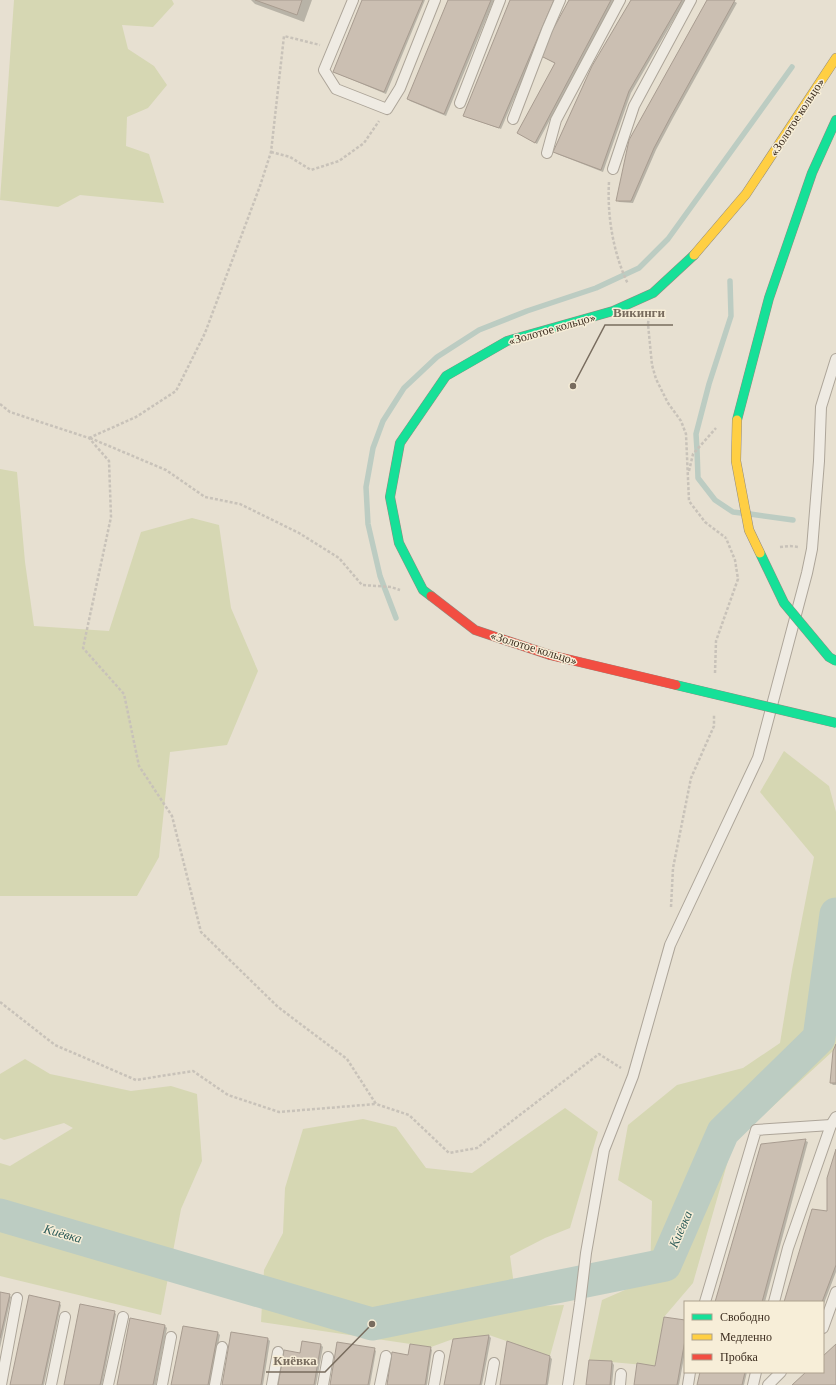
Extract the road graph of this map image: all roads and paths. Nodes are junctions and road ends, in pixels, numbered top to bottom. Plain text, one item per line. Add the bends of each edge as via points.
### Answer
1 (353, 0) edge
2 (435, 0) edge
3 (500, 0) edge
4 (560, 0) edge
5 (620, 0) edge
6 (691, 0) edge
7 (333, 48) junction
8 (836, 58) edge
9 (460, 103) dead end
10 (387, 109) junction
11 (512, 119) dead end
12 (836, 120) edge
13 (271, 152) junction
14 (547, 153) dead end
15 (613, 169) joint
16 (625, 278) dead end
17 (634, 284) dead end
18 (629, 286) dead end
19 (653, 293) junction
20 (836, 359) edge
21 (0, 404) edge
22 (720, 424) dead end
23 (89, 438) junction
24 (688, 474) junction
25 (404, 592) dead end
26 (836, 661) edge
27 (715, 675) dead end
28 (714, 712) dead end
29 (836, 723) edge
30 (671, 914) dead end
31 (0, 1002) edge
32 (633, 1076) junction
33 (376, 1104) junction
34 (834, 1121) edge
35 (836, 1292) edge
36 (17, 1298) dead end
37 (705, 1301) edge
38 (774, 1301) edge
39 (65, 1317) dead end
40 (123, 1317) dead end
41 (824, 1325) edge
42 (171, 1338) dead end
43 (222, 1347) dead end
44 (278, 1352) dead end
45 (386, 1356) dead end
46 (439, 1356) dead end
47 (328, 1357) dead end
48 (494, 1363) dead end
49 (690, 1373) edge
50 (756, 1373) edge
51 (780, 1373) edge
52 (621, 1374) dead end
53 (1, 1385) edge
54 (51, 1385) edge
55 (108, 1385) edge
56 (162, 1385) edge
57 (216, 1385) edge
58 (272, 1385) edge
59 (323, 1385) edge
60 (380, 1385) edge
61 (434, 1385) edge
62 (490, 1385) edge
63 (568, 1385) edge
64 (620, 1385) edge
65 (688, 1385) edge
66 (753, 1385) edge
67 (768, 1385) edge

1 - 7 lane
2 - 10 lane via 400,88
3 - 9 lane
4 - 11 lane
5 - 14 lane via 556,120
6 - 15 lane via 634,106
7 - 10 lane via 324,70 336,89
7 - 13 path via 284,36
8 - 19 highway, «Золотое кольцо» via 746,194 696,253
10 - 13 path via 364,142 339,161 311,170 290,157
12 - 26 highway, bridge via 812,173 769,298 737,420 736,461 749,530 784,603 829,657
13 - 23 path via 206,332 176,391 136,417
15 - 16 path via 609,182 610,219 617,258
17 - 18 path
19 - 24 path via 648,324 652,365 656,379 668,403 681,420 686,434
19 - 29 highway, «Золотое кольцо», bridge via 613,311 507,341 446,376 400,443 390,497 399,544 423,590 475,630 550,655
20 - 32 lane via 821,408 812,548 758,758 670,945
21 - 23 path via 10,412
22 - 24 path via 693,454
23 - 25 path via 166,470 206,497 240,504 299,533 340,558 362,585 392,587
23 - 33 path via 109,461 111,517 83,648 124,694 138,766 172,816 201,932 278,1007 347,1059
24 - 27 path via 690,501 705,522 726,538 735,560 738,579 716,640
28 - 30 path via 714,726 691,778 673,868
31 - 33 path via 55,1045 136,1080 193,1071 228,1095 279,1112
32 - 33 path via 599,1054 477,1148 449,1153 409,1115
32 - 63 lane via 604,1150 586,1253
34 - 37 lane via 756,1130
34 - 38 lane via 788,1248
35 - 41 lane
36 - 53 lane
39 - 54 lane
40 - 55 lane
42 - 56 lane
43 - 57 lane
44 - 58 lane
45 - 60 lane
46 - 61 lane
47 - 59 lane
48 - 62 lane
49 - 65 lane
50 - 66 lane
51 - 67 lane
52 - 64 lane

